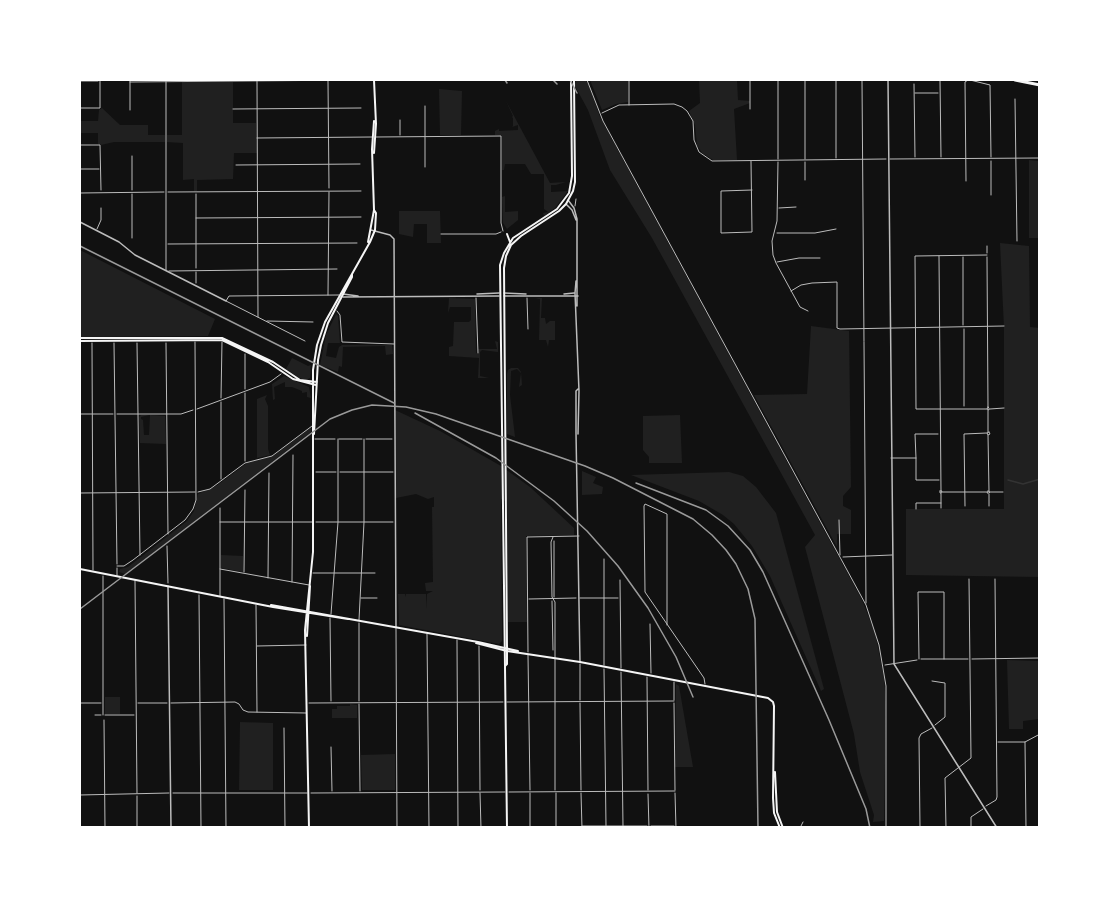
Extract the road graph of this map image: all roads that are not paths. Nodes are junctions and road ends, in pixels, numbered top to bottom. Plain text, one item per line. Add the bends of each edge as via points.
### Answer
1 (100, 80) edge
2 (166, 80) edge
3 (257, 80) edge
4 (328, 80) edge
5 (361, 80) edge
6 (374, 80) edge
7 (573, 80) edge
8 (587, 80) edge
9 (629, 80) edge
10 (750, 80) edge
11 (778, 80) edge
12 (805, 80) edge
13 (836, 80) edge
14 (862, 80) edge
15 (888, 80) edge
16 (940, 80) edge
17 (969, 80) edge
18 (1015, 80) edge
19 (80, 81) edge
20 (130, 81) edge
21 (914, 84) dead end
22 (1040, 85) edge
23 (915, 93) junction
24 (940, 93) junction
25 (1039, 97) edge
26 (1015, 99) dead end
27 (629, 105) junction
28 (425, 106) dead end
29 (80, 108) edge
30 (328, 108) junction
31 (361, 108) dead end
32 (257, 109) junction
33 (130, 110) dead end
34 (233, 110) dead end
35 (750, 110) dead end
36 (600, 114) junction
37 (400, 120) dead end
38 (328, 137) junction
39 (374, 137) junction
40 (400, 137) junction
41 (425, 137) junction
42 (257, 138) junction
43 (1040, 142) edge
44 (80, 146) edge
45 (132, 156) dead end
46 (1040, 158) edge
47 (862, 159) junction
48 (888, 159) junction
49 (915, 159) junction
50 (940, 159) junction
51 (966, 159) junction
52 (991, 159) junction
53 (1015, 159) junction
54 (778, 160) junction
55 (805, 160) junction
56 (836, 160) junction
57 (751, 161) junction
58 (360, 164) dead end
59 (236, 165) dead end
60 (329, 165) junction
61 (257, 166) junction
62 (425, 167) dead end
63 (80, 169) edge
64 (100, 169) junction
65 (805, 180) dead end
66 (966, 181) dead end
67 (329, 190) junction
68 (752, 190) junction
69 (258, 191) junction
70 (361, 191) dead end
71 (101, 192) junction
72 (132, 192) junction
73 (166, 192) junction
74 (196, 192) junction
75 (80, 193) edge
76 (991, 195) dead end
77 (576, 199) dead end
78 (566, 201) junction
79 (574, 207) junction
80 (796, 207) dead end
81 (101, 208) dead end
82 (777, 208) junction
83 (329, 217) junction
84 (361, 217) dead end
85 (196, 218) junction
86 (258, 218) junction
87 (576, 220) junction
88 (80, 222) edge
89 (836, 229) dead end
90 (96, 230) junction
91 (373, 230) junction
92 (503, 231) junction
93 (775, 233) junction
94 (441, 234) dead end
95 (507, 234) junction
96 (132, 238) dead end
97 (514, 239) junction
98 (1017, 241) dead end
99 (510, 242) junction
100 (329, 243) junction
101 (357, 243) dead end
102 (166, 244) junction
103 (196, 244) junction
104 (258, 244) junction
105 (987, 246) dead end
106 (963, 255) junction
107 (987, 255) junction
108 (939, 256) junction
109 (820, 258) dead end
110 (776, 263) junction
111 (329, 269) junction
112 (337, 269) dead end
113 (196, 270) junction
114 (258, 270) junction
115 (166, 271) junction
116 (352, 274) junction
117 (196, 286) junction
118 (346, 289) junction
119 (791, 291) junction
120 (351, 294) junction
121 (502, 294) junction
122 (576, 294) junction
123 (328, 295) junction
124 (341, 295) junction
125 (394, 295) junction
126 (476, 295) junction
127 (527, 295) junction
128 (258, 296) junction
129 (358, 296) junction
130 (226, 301) junction
131 (335, 310) junction
132 (808, 311) dead end
133 (258, 317) junction
134 (266, 321) junction
135 (313, 322) dead end
136 (988, 326) junction
137 (1004, 326) dead end
138 (963, 327) junction
139 (890, 328) junction
140 (915, 328) junction
141 (939, 328) junction
142 (528, 329) dead end
143 (863, 329) junction
144 (137, 339) junction
145 (166, 339) junction
146 (195, 339) junction
147 (222, 339) junction
148 (80, 340) edge
149 (92, 340) junction
150 (114, 340) junction
151 (305, 341) dead end
152 (394, 344) junction
153 (245, 350) junction
154 (477, 353) dead end
155 (283, 371) junction
156 (315, 384) junction
157 (245, 391) junction
158 (221, 400) junction
159 (988, 408) junction
160 (1004, 408) dead end
161 (195, 409) junction
162 (940, 409) junction
163 (964, 409) junction
164 (80, 414) edge
165 (92, 414) junction
166 (115, 414) junction
167 (138, 414) junction
168 (166, 414) junction
169 (313, 425) junction
170 (988, 433) junction
171 (314, 434) junction
172 (940, 434) junction
173 (314, 439) junction
174 (338, 439) junction
175 (364, 440) junction
176 (394, 440) junction
177 (293, 455) dead end
178 (891, 458) junction
179 (916, 458) junction
180 (245, 463) junction
181 (314, 472) junction
182 (338, 472) junction
183 (364, 472) junction
184 (394, 472) junction
185 (269, 473) dead end
186 (941, 480) junction
187 (221, 481) junction
188 (245, 490) dead end
189 (93, 492) junction
190 (116, 492) junction
191 (139, 492) junction
192 (167, 492) junction
193 (196, 492) junction
194 (941, 492) junction
195 (964, 492) junction
196 (989, 492) junction
197 (1003, 492) dead end
198 (80, 493) edge
199 (941, 503) junction
200 (965, 506) dead end
201 (989, 506) dead end
202 (220, 508) dead end
203 (940, 508) dead end
204 (916, 509) dead end
205 (839, 520) dead end
206 (220, 522) junction
207 (244, 522) junction
208 (268, 522) junction
209 (292, 522) junction
210 (314, 522) junction
211 (338, 522) junction
212 (364, 522) junction
213 (395, 522) junction
214 (168, 534) junction
215 (553, 536) junction
216 (579, 536) junction
217 (167, 546) dead end
218 (140, 555) junction
219 (892, 555) junction
220 (865, 556) junction
221 (840, 557) junction
222 (604, 559) dead end
223 (117, 566) junction
224 (80, 569) edge
225 (220, 569) junction
226 (93, 572) junction
227 (102, 573) junction
228 (244, 573) junction
229 (312, 573) junction
230 (334, 573) junction
231 (361, 573) junction
232 (375, 573) dead end
233 (117, 576) junction
234 (268, 578) junction
235 (135, 579) junction
236 (969, 579) dead end
237 (995, 579) dead end
238 (620, 580) dead end
239 (292, 582) junction
240 (168, 585) junction
241 (310, 586) junction
242 (199, 592) junction
243 (220, 596) junction
244 (224, 597) junction
245 (360, 598) junction
246 (377, 598) dead end
247 (580, 598) junction
248 (604, 598) junction
249 (620, 598) junction
250 (528, 599) junction
251 (553, 599) junction
252 (256, 603) junction
253 (866, 605) junction
254 (308, 612) junction
255 (331, 616) junction
256 (358, 621) junction
257 (651, 624) dead end
258 (667, 625) junction
259 (396, 628) junction
260 (427, 634) junction
261 (457, 639) junction
262 (477, 644) junction
263 (306, 645) junction
264 (257, 646) junction
265 (506, 649) junction
266 (528, 653) junction
267 (554, 658) junction
268 (996, 658) junction
269 (1040, 658) edge
270 (919, 659) junction
271 (944, 659) junction
272 (970, 659) junction
273 (580, 662) junction
274 (894, 664) junction
275 (884, 665) junction
276 (604, 667) junction
277 (621, 670) junction
278 (649, 675) junction
279 (674, 680) junction
280 (932, 681) dead end
281 (704, 686) junction
282 (621, 701) junction
283 (647, 701) junction
284 (674, 701) junction
285 (200, 702) junction
286 (225, 702) junction
287 (428, 702) junction
288 (457, 702) junction
289 (480, 702) junction
290 (506, 702) junction
291 (529, 702) junction
292 (555, 702) junction
293 (580, 702) junction
294 (605, 702) junction
295 (103, 703) junction
296 (136, 703) junction
297 (169, 703) junction
298 (307, 703) junction
299 (331, 703) junction
300 (359, 703) junction
301 (396, 703) junction
302 (80, 704) edge
303 (257, 713) junction
304 (307, 713) junction
305 (95, 715) dead end
306 (104, 715) junction
307 (136, 715) junction
308 (104, 720) dead end
309 (932, 727) junction
310 (284, 728) dead end
311 (1040, 734) edge
312 (996, 742) junction
313 (1025, 742) junction
314 (331, 747) dead end
315 (958, 768) junction
316 (648, 791) junction
317 (675, 791) junction
318 (360, 792) junction
319 (396, 792) junction
320 (429, 792) junction
321 (458, 792) junction
322 (480, 792) junction
323 (507, 792) junction
324 (530, 792) junction
325 (555, 792) junction
326 (581, 792) junction
327 (606, 792) junction
328 (622, 792) junction
329 (170, 793) junction
330 (201, 793) junction
331 (226, 793) junction
332 (285, 793) junction
333 (308, 793) junction
334 (332, 793) junction
335 (137, 794) junction
336 (80, 795) edge
337 (105, 795) junction
338 (984, 808) junction
339 (803, 822) dead end
340 (606, 826) edge
341 (623, 826) edge
342 (582, 827) edge
343 (648, 827) edge
344 (676, 827) edge
345 (105, 828) edge
346 (137, 828) edge
347 (171, 828) edge
348 (201, 828) edge
349 (226, 828) edge
350 (285, 828) edge
351 (309, 828) edge
352 (397, 828) edge
353 (429, 828) edge
354 (458, 828) edge
355 (480, 828) edge
356 (507, 828) edge
357 (530, 828) edge
358 (556, 828) edge
359 (781, 828) edge
360 (800, 828) edge
361 (886, 828) edge
362 (920, 828) edge
363 (946, 828) edge
364 (971, 828) edge
365 (997, 828) edge
366 (1026, 828) edge

1 - 19 street
1 - 29 street via 100,108
2 - 3 street
2 - 20 street
2 - 73 street
3 - 4 street
3 - 32 street
4 - 5 street
4 - 30 street
6 - 39 main road
7 - 78 main road via 575,182
8 - 36 street
9 - 27 street
10 - 35 street
11 - 54 street
12 - 55 street
13 - 56 street
14 - 47 street
15 - 48 street
16 - 24 street
17 - 51 street via 965,82
17 - 52 street via 990,85
18 - 22 highway
20 - 33 street
21 - 23 street
23 - 24 street
23 - 49 street
24 - 50 street
25 - 43 street
26 - 53 street
27 - 36 street
27 - 57 street via 682,107 691,116 696,146 703,156 718,161
28 - 41 street
30 - 31 street
30 - 32 street
30 - 38 street
32 - 34 street
32 - 42 street
36 - 221 street
37 - 40 street
38 - 39 street
38 - 42 street
38 - 60 street
39 - 40 street
39 - 91 main road
40 - 41 street
41 - 62 street
41 - 92 street via 501,136
42 - 61 street
44 - 64 street via 100,146
45 - 72 street
46 - 53 street
47 - 48 street
47 - 56 street
47 - 143 street
48 - 49 street
48 - 139 street
49 - 50 street
50 - 51 street
51 - 52 street
51 - 66 street
52 - 53 street
52 - 76 street
53 - 98 street
54 - 55 street
54 - 57 street
54 - 82 street
55 - 56 street
55 - 65 street
57 - 68 street
58 - 60 street
59 - 61 street
60 - 61 street
60 - 67 street
61 - 69 street
63 - 64 street
64 - 71 street
67 - 69 street
67 - 70 street
67 - 83 street
68 - 68 street via 721,191 721,233 752,232
69 - 74 street
69 - 86 street
71 - 72 street
71 - 75 street
72 - 73 street
72 - 96 street
73 - 74 street
73 - 102 street
74 - 85 street
77 - 79 street
78 - 79 street
78 - 87 street
78 - 97 main road
79 - 87 street
80 - 82 street
81 - 90 street
82 - 93 street
83 - 84 street
83 - 86 street
83 - 100 street
85 - 86 street
85 - 103 street
86 - 104 street
87 - 122 street
88 - 90 street
89 - 93 street
90 - 115 street
91 - 116 main road
91 - 125 street via 394,239
92 - 94 street
92 - 95 street
93 - 110 street via 772,247
95 - 97 street
95 - 99 main road
97 - 99 main road
97 - 121 main road via 504,262
99 - 121 main road via 502,258
100 - 101 street
100 - 104 street
100 - 111 street
102 - 103 street
102 - 115 street
103 - 104 street
103 - 113 street
104 - 114 street
105 - 107 street
106 - 107 street
106 - 108 street
106 - 138 street
107 - 136 street
108 - 140 street via 915,256
108 - 141 street
109 - 110 street
110 - 119 street
111 - 112 street
111 - 114 street
111 - 123 street
113 - 114 street
113 - 115 street
113 - 117 street
114 - 128 street
115 - 117 street
116 - 118 main road
116 - 124 main road
117 - 130 street
118 - 120 main road
118 - 124 main road
119 - 132 street via 800,308
119 - 143 street via 801,285 837,282 837,328
120 - 124 street
120 - 129 street
121 - 126 street
121 - 127 street
121 - 265 main road
122 - 127 street
122 - 216 street
123 - 124 street
123 - 128 street
124 - 129 street
124 - 131 main road
124 - 156 main road via 321,332 314,359
125 - 126 street
125 - 129 street
125 - 152 street
126 - 154 street
127 - 142 street
128 - 130 street via 229,296
128 - 133 street
130 - 133 street
131 - 152 street via 340,315 342,342
131 - 156 main road via 321,345
133 - 134 street
134 - 135 street
134 - 151 street
136 - 137 street
136 - 138 street
136 - 159 street
138 - 141 street
138 - 163 street
139 - 140 street
139 - 143 street
139 - 178 street
140 - 141 street
140 - 162 street via 916,409
141 - 162 street
143 - 220 street
144 - 145 main road
144 - 150 main road
144 - 167 street
145 - 146 main road
145 - 168 street
146 - 147 main road
146 - 161 street
147 - 153 main road
147 - 158 street
148 - 149 main road
149 - 150 main road
149 - 165 street
150 - 166 street
152 - 176 street
153 - 155 main road
153 - 157 street
155 - 156 main road via 293,379
155 - 157 street via 274,380
156 - 169 main road
156 - 171 main road
157 - 158 street
157 - 180 street
158 - 161 street
158 - 187 street
159 - 160 street
159 - 163 street
159 - 170 street
161 - 168 street
161 - 193 street
162 - 163 street
162 - 172 street
164 - 165 street
165 - 166 street
165 - 189 street
166 - 167 street
166 - 190 street
167 - 168 street
167 - 191 street
168 - 192 street
169 - 171 main road
169 - 180 street via 272,456
170 - 195 street via 964,434
170 - 196 street
171 - 173 main road
172 - 179 street via 915,434
172 - 186 street
173 - 174 street
173 - 181 main road
174 - 175 street
174 - 182 street
175 - 176 street
175 - 183 street
176 - 184 street
177 - 209 street
178 - 179 street
178 - 219 street
179 - 186 street via 916,480
180 - 187 street
181 - 182 street
181 - 210 main road
182 - 183 street
182 - 211 street
183 - 184 street
183 - 212 street
184 - 213 street
185 - 208 street
186 - 194 street
187 - 193 street
188 - 207 street
189 - 190 street
189 - 198 street
189 - 226 street
190 - 191 street
190 - 223 street
191 - 192 street
191 - 218 street
192 - 193 street
192 - 214 street
193 - 214 street via 190,516
194 - 195 street
194 - 199 street
195 - 196 street
195 - 200 street
196 - 197 street
196 - 201 street
199 - 203 street
199 - 204 street via 916,503
202 - 206 street
205 - 221 street
206 - 207 street
206 - 225 street
207 - 208 street
207 - 228 street
208 - 209 street
208 - 234 street
209 - 210 street
209 - 239 street
210 - 211 street
210 - 229 main road
211 - 212 street
211 - 230 street
212 - 213 street
212 - 231 street
213 - 259 street
214 - 218 street
215 - 216 street
215 - 250 street via 527,537
215 - 251 street
216 - 247 street
217 - 240 street
218 - 223 street via 127,565
219 - 220 street
219 - 274 street
220 - 221 street
220 - 253 street
221 - 253 street
222 - 248 street
223 - 233 street
224 - 226 main road
225 - 228 street
225 - 243 street
226 - 227 main road
227 - 233 main road
227 - 295 street
228 - 234 street
229 - 230 street
229 - 241 main road
230 - 231 street
230 - 255 street
231 - 232 street
231 - 245 street
233 - 235 main road
234 - 239 street
235 - 240 main road
235 - 296 street
236 - 272 street
237 - 268 street
238 - 249 street
239 - 241 street
240 - 242 main road
240 - 297 street
241 - 254 main road
242 - 243 main road
242 - 285 street
243 - 244 main road
244 - 252 main road
244 - 286 street
245 - 246 street
245 - 256 street
247 - 248 street
247 - 251 street
247 - 273 street
248 - 249 street
248 - 276 street
249 - 277 street
250 - 251 street
250 - 266 street
251 - 267 street
252 - 254 main road
252 - 264 street
253 - 275 street
254 - 255 main road
254 - 263 main road
255 - 256 main road
255 - 299 street
256 - 259 main road
256 - 300 street
257 - 278 street
258 - 258 street via 667,514 648,504 644,506 645,592
258 - 281 street via 704,678
259 - 260 main road
259 - 301 street
260 - 261 main road
260 - 287 street
261 - 262 main road
261 - 288 street
262 - 265 main road
262 - 289 street
263 - 264 street
263 - 298 main road
264 - 303 street
265 - 266 main road
265 - 290 main road
266 - 267 main road
266 - 291 street
267 - 273 main road
267 - 292 street
268 - 269 street
268 - 272 street
268 - 312 street
270 - 271 street
270 - 271 street via 918,592 944,592
270 - 274 street
271 - 272 street
272 - 315 street via 971,758
273 - 276 main road
273 - 293 street
274 - 275 street
274 - 309 street
275 - 361 street
276 - 277 main road
276 - 294 street
277 - 278 main road
277 - 282 street
278 - 279 main road
278 - 283 street
279 - 281 main road
279 - 284 street
280 - 309 street via 945,683 945,717
281 - 359 main road via 773,702 773,798
282 - 283 street
282 - 294 street
282 - 328 street
283 - 284 street
283 - 316 street
284 - 317 street
285 - 286 street
285 - 297 street
285 - 330 street
286 - 303 street
286 - 331 street
287 - 288 street
287 - 301 street
287 - 320 street
288 - 289 street
288 - 321 street
289 - 290 street
289 - 322 street
290 - 291 street
290 - 323 main road
291 - 292 street
291 - 324 street
292 - 293 street
292 - 325 street
293 - 294 street
293 - 326 street
294 - 327 street
295 - 302 street
295 - 306 street
296 - 297 street
296 - 307 street
297 - 329 street
298 - 299 street
298 - 304 main road
299 - 300 street
300 - 301 street
300 - 318 street
301 - 319 street
303 - 304 street
304 - 333 main road
305 - 306 street
306 - 307 street
307 - 335 street
308 - 337 street
309 - 315 street
309 - 362 street via 919,738
310 - 332 street
311 - 313 street
312 - 313 street
312 - 338 street via 997,797
313 - 366 street
314 - 334 street
315 - 338 street
315 - 363 street via 945,778
316 - 317 street
316 - 328 street
316 - 343 street
317 - 344 street
318 - 319 street
318 - 334 street
319 - 320 street
319 - 352 street
320 - 321 street
320 - 353 street
321 - 322 street
321 - 354 street
322 - 323 street
322 - 355 street
323 - 324 street
323 - 356 main road
324 - 325 street
324 - 357 street
325 - 326 street
325 - 358 street
326 - 327 street
326 - 342 street
327 - 328 street
327 - 340 street
328 - 341 street
329 - 330 street
329 - 335 street
329 - 347 street
330 - 331 street
330 - 348 street
331 - 332 street
331 - 349 street
332 - 333 street
332 - 350 street
333 - 334 street
333 - 351 main road
335 - 337 street
335 - 346 street
336 - 337 street
337 - 345 street
338 - 364 street via 971,817
338 - 365 street
339 - 360 street
340 - 341 street
340 - 342 street
341 - 343 street
343 - 344 street

